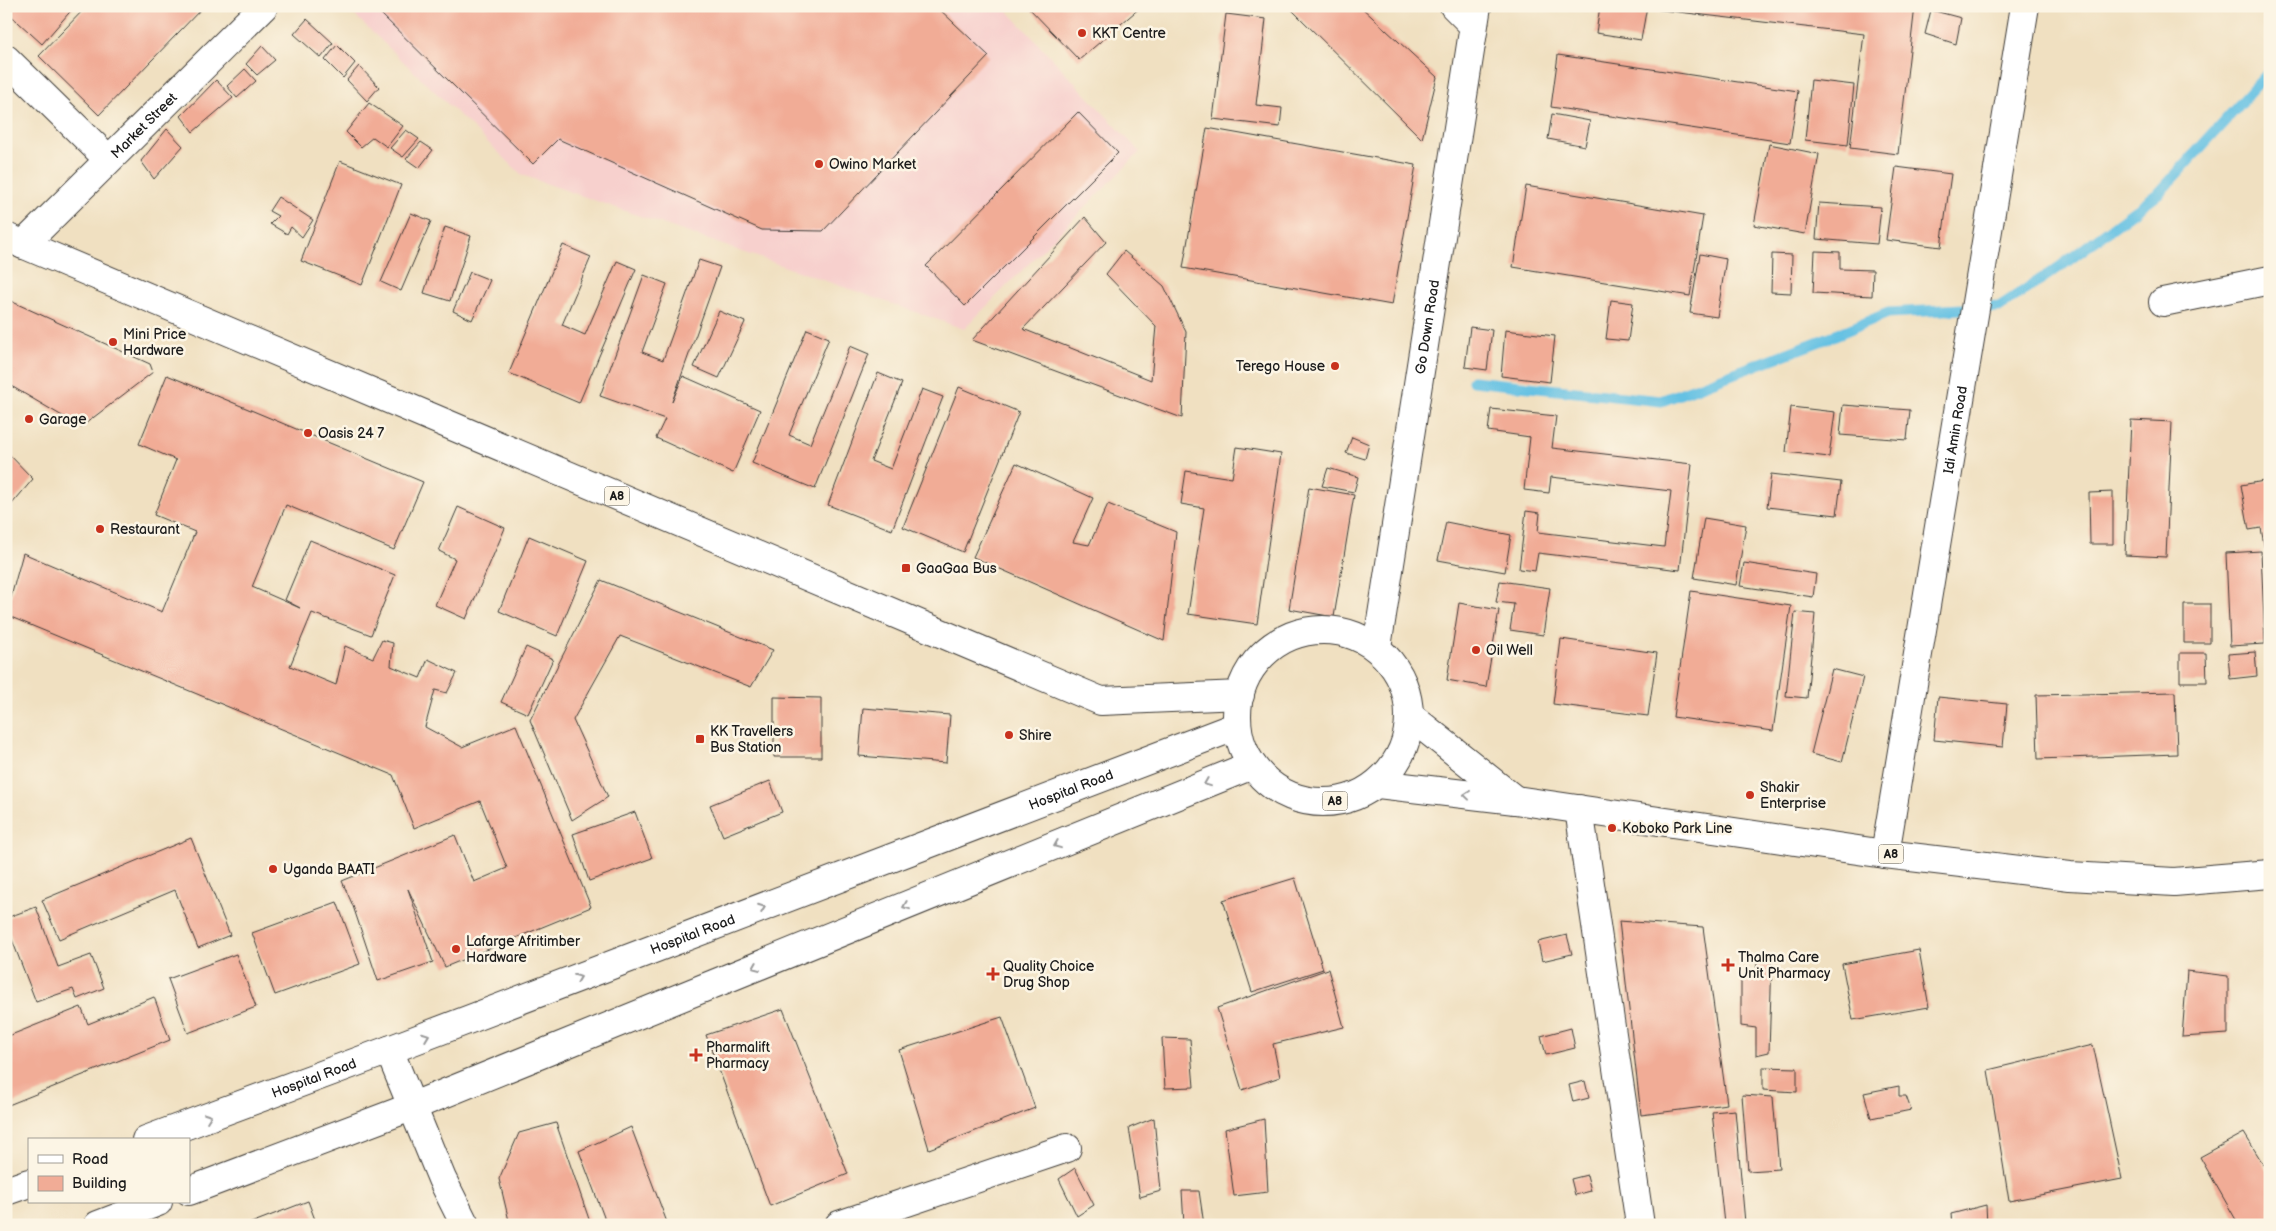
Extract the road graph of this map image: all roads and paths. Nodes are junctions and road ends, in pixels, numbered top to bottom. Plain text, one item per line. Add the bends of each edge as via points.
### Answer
1 (264, 6) edge
2 (1454, 6) edge
3 (2025, 6) edge
4 (1475, 16) edge
5 (6, 59) edge
6 (108, 159) junction
7 (15, 241) edge
8 (2270, 280) edge
9 (2163, 302) dead end
10 (1377, 647) junction
11 (1240, 695) junction
12 (1410, 716) junction
13 (1238, 726) junction
14 (1252, 765) junction
15 (1378, 784) junction
16 (1515, 800) junction
17 (1580, 809) junction
18 (1885, 854) junction
19 (2270, 874) edge
20 (389, 1050) junction
21 (411, 1107) junction
22 (151, 1138) edge
23 (1067, 1148) dead end
24 (28, 1183) edge
25 (6, 1191) edge
26 (190, 1191) edge
27 (153, 1204) edge
28 (98, 1225) edge
29 (465, 1225) edge
30 (839, 1225) edge
31 (1640, 1225) edge

1 - 6 main road, Market Street
2 - 4 main road
3 - 18 main road, Idi Amin Road
4 - 10 main road, Go Down Road
5 - 6 main road
6 - 7 main road, Market Street
7 - 11 main road, A8 via 1101,701
8 - 9 main road
10 - 11 main road, A8 via 1346,632 1312,630 1280,641 1254,664
10 - 12 main road, A8 via 1401,678
11 - 13 main road, A8
12 - 15 main road, A8 via 1402,754
12 - 16 main road
13 - 14 main road, A8
20 -> 13 main road, Hospital Road
14 - 15 main road, A8 via 1278,789 1311,802 1346,800
14 -> 21 main road
16 -> 15 main road
16 - 17 main road, A8
17 - 18 main road, A8
17 - 31 main road
18 - 19 main road, A8 via 2070,876 2174,882
20 - 21 main road
22 -> 20 main road, Hospital Road
21 - 26 main road
21 - 29 main road
23 - 30 main road
24 - 25 main road
27 - 28 main road

